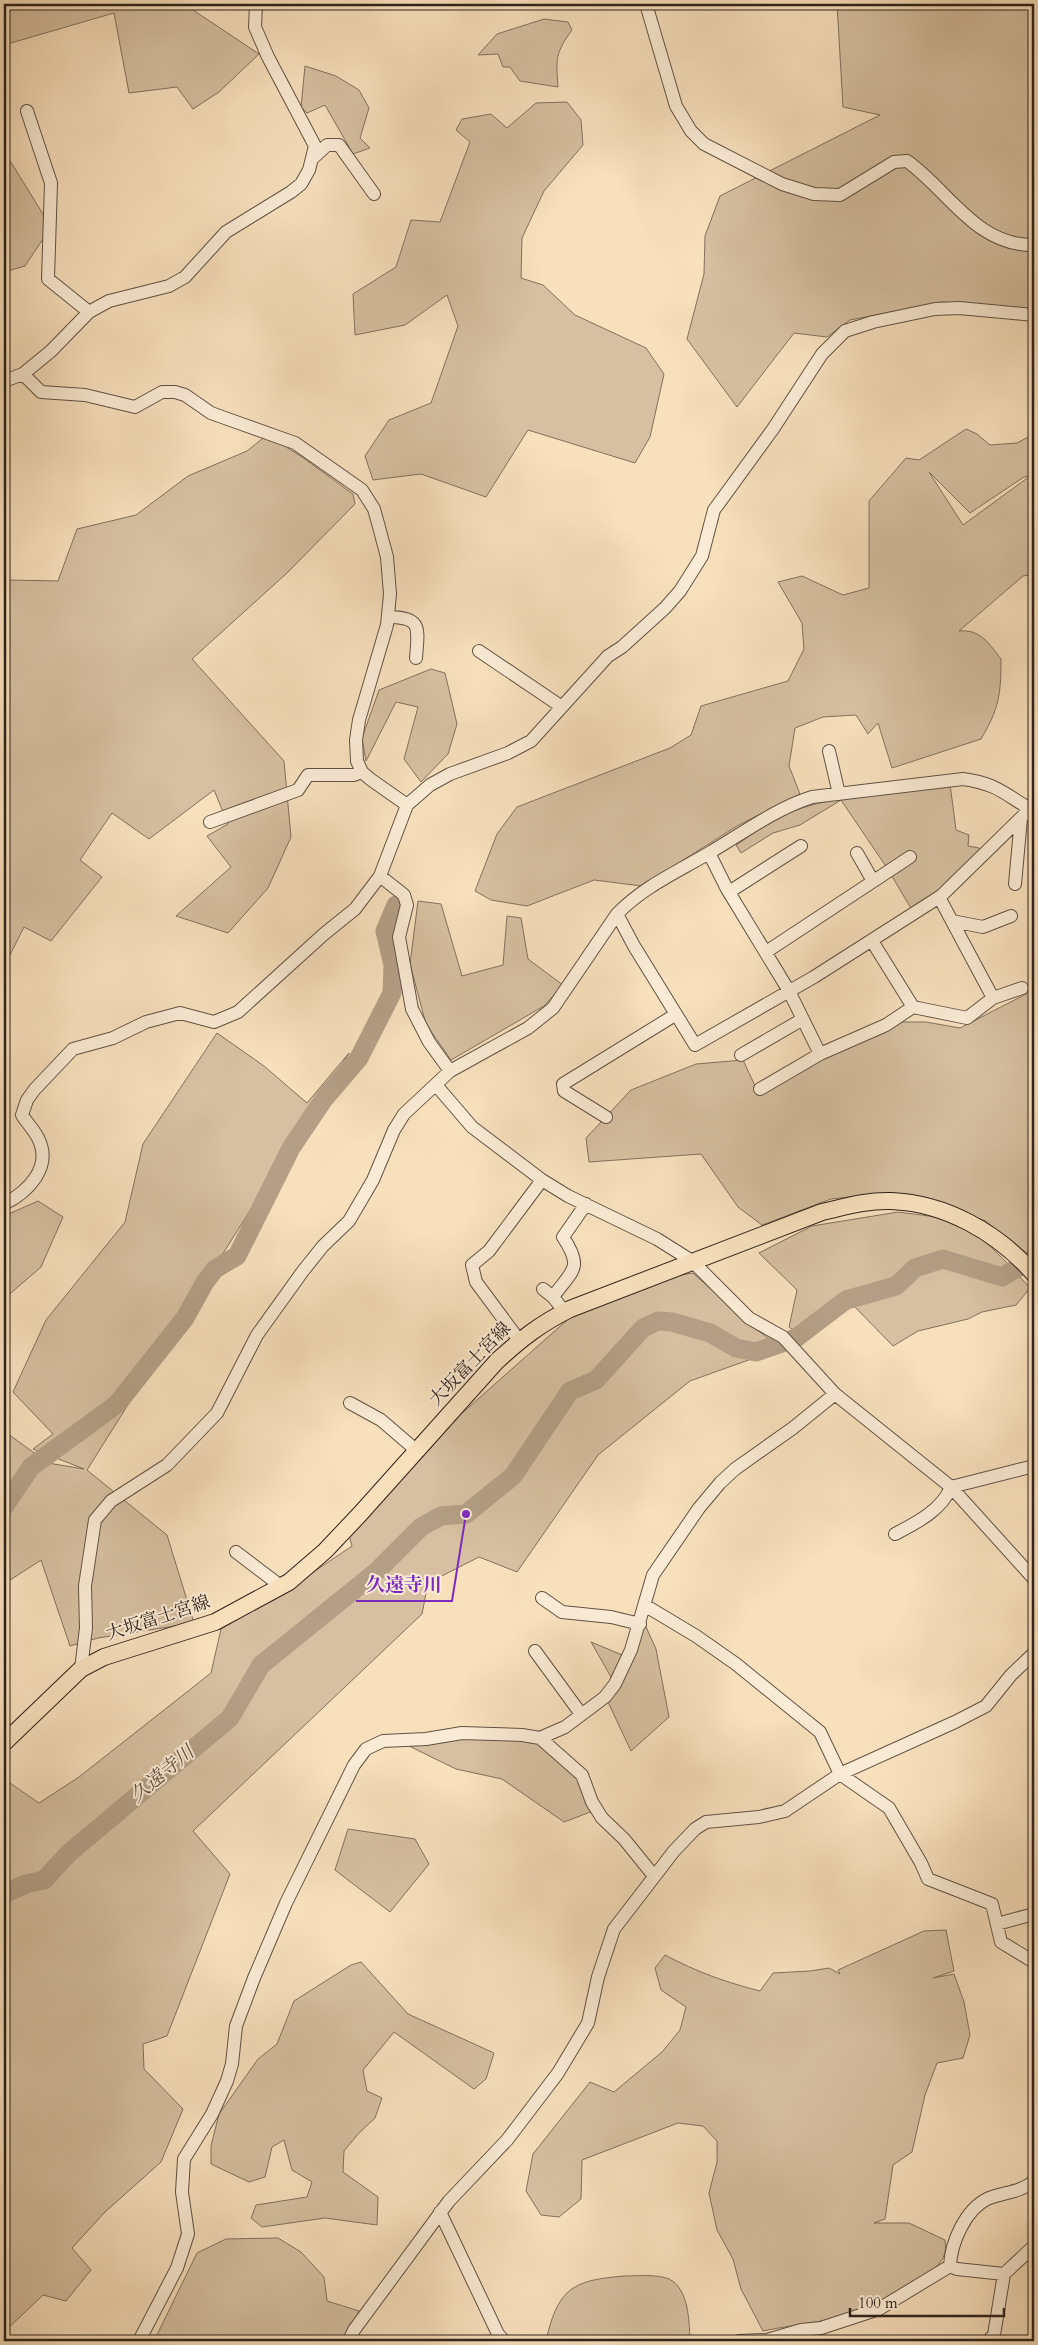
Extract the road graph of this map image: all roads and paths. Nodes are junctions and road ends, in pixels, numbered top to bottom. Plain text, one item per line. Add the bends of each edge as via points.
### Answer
1 (256, 4) edge
2 (646, 4) edge
3 (27, 111) dead end
4 (312, 159) junction
5 (374, 194) dead end
6 (1034, 245) edge
7 (89, 312) junction
8 (1034, 315) edge
9 (23, 374) junction
10 (4, 381) edge
11 (388, 617) junction
12 (478, 650) dead end
13 (416, 658) dead end
14 (562, 707) junction
15 (829, 752) dead end
16 (362, 772) junction
17 (839, 794) junction
18 (407, 805) junction
19 (1029, 813) edge
20 (210, 822) dead end
21 (800, 846) dead end
22 (709, 853) junction
23 (857, 853) dead end
24 (910, 857) dead end
25 (380, 876) junction
26 (873, 881) junction
27 (1015, 884) dead end
28 (729, 892) junction
29 (939, 897) junction
30 (617, 914) junction
31 (1011, 916) dead end
32 (952, 921) junction
33 (872, 941) junction
34 (766, 952) junction
35 (1022, 988) dead end
36 (789, 991) junction
37 (993, 998) junction
38 (913, 1007) junction
39 (675, 1015) junction
40 (803, 1019) junction
41 (820, 1054) junction
42 (741, 1055) dead end
43 (450, 1071) junction
44 (436, 1085) junction
45 (760, 1089) dead end
46 (606, 1117) dead end
47 (542, 1180) junction
48 (4, 1204) edge
49 (586, 1204) junction
50 (692, 1261) junction
51 (1031, 1270) edge
52 (564, 1311) junction
53 (519, 1340) junction
54 (835, 1394) junction
55 (350, 1403) dead end
56 (416, 1450) junction
57 (1034, 1466) edge
58 (951, 1487) junction
59 (895, 1534) dead end
60 (236, 1552) dead end
61 (1034, 1579) edge
62 (282, 1587) junction
63 (542, 1598) dead end
64 (646, 1606) junction
65 (640, 1624) junction
66 (535, 1651) dead end
67 (1034, 1653) edge
68 (81, 1669) junction
69 (581, 1714) junction
70 (540, 1738) junction
71 (4, 1741) edge
72 (840, 1774) junction
73 (654, 1876) junction
74 (1034, 1914) edge
75 (997, 1924) junction
76 (1034, 1962) edge
77 (1034, 2181) edge
78 (440, 2212) junction
79 (1034, 2246) edge
80 (950, 2266) junction
81 (1004, 2274) junction
82 (139, 2341) edge
83 (349, 2341) edge
84 (504, 2341) edge
85 (739, 2341) edge
86 (988, 2341) edge

1 - 4 street via 255,27 310,134 315,146
2 - 6 street via 676,106 691,131 704,144 782,184 814,194 840,194 894,162 907,160 984,232 1020,245
3 - 7 street via 50,183 48,279
4 - 5 street via 328,145 339,145
4 - 7 street via 301,184 226,232 185,277 169,286 109,301
7 - 9 street
8 - 14 street via 935,309 845,331 822,354 714,510 702,556 680,591 622,647 608,656
9 - 10 street
9 - 11 street via 41,392 85,394 135,407 162,392 175,392 211,413 288,440 308,451 352,481 374,509 388,566
11 - 13 street via 406,617 415,624 418,633
11 - 16 street via 359,720 357,761
12 - 14 street
14 - 18 street via 531,741 450,774 430,785
15 - 17 street
16 - 18 street
16 - 20 street via 308,775 298,790
17 - 19 street via 963,779 1000,789
17 - 22 street via 788,804
18 - 25 street
19 - 27 street
19 - 29 street
21 - 28 street
22 - 28 street
22 - 30 street via 636,897
23 - 26 street
24 - 26 street
25 - 43 street via 404,895 407,905 399,937 412,1009 429,1042
25 - 48 street via 355,909 238,1012 214,1022 180,1013 73,1049 31,1094 22,1115 38,1138 43,1158 39,1172 24,1192
26 - 34 street
28 - 34 street
29 - 32 street
29 - 33 street
30 - 39 street
30 - 43 street via 553,1008 528,1028
31 - 32 street via 983,927
32 - 37 street
33 - 36 street
33 - 38 street
34 - 36 street
35 - 37 street
36 - 39 street via 695,1045
36 - 40 street
37 - 38 street via 967,1018
38 - 41 street via 886,1025
39 - 46 street via 563,1084 564,1091
40 - 41 street
40 - 42 street
41 - 45 street
43 - 44 street
44 - 47 street via 472,1127
44 - 68 street via 404,1114 373,1180 349,1221 323,1246 257,1335 217,1413 167,1465 111,1501 95,1520 85,1586 86,1628
47 - 49 street
47 - 53 street via 489,1251 472,1264 476,1282
49 - 50 street via 657,1239
49 - 52 street via 563,1237 576,1265 548,1293
50 - 51 main road, 大坂富士宮線 via 822,1212 890,1201 922,1205 952,1214 983,1231
50 - 52 main road, 大坂富士宮線
50 - 54 street via 748,1318 787,1342
52 - 53 main road, 大坂富士宮線
53 - 56 main road, 大坂富士宮線
54 - 58 street
54 - 64 street via 720,1482 654,1575
55 - 56 street via 381,1420
56 - 62 main road, 大坂富士宮線 via 324,1551
57 - 58 street
58 - 59 street via 947,1497 923,1520
58 - 61 street
60 - 62 street
62 - 68 main road, 大坂富士宮線 via 214,1622 104,1657
63 - 65 street via 562,1612 611,1616
64 - 65 street
64 - 72 street via 696,1636 798,1712 820,1732
65 - 69 street via 615,1684 605,1697
66 - 69 street
67 - 72 street via 986,1706
68 - 71 main road, 大坂富士宮線
69 - 70 street via 565,1727
70 - 73 street via 582,1775 602,1818
70 - 82 street via 462,1733 383,1741 366,1749 354,1765 286,1903 254,1978 236,2026 227,2080 212,2114 184,2159 182,2192 188,2234 177,2268
72 - 73 street via 785,1811 706,1822 688,1836
72 - 75 street via 889,1808 928,1879 992,1904
73 - 78 street via 614,1929 598,1977 588,2023 558,2072 507,2140
74 - 75 street
75 - 76 street via 1001,1942
77 - 80 street via 988,2199 975,2208 950,2252
78 - 83 street
78 - 84 street
79 - 81 street
80 - 81 street
80 - 85 street via 879,2309 821,2328 767,2340
81 - 86 street via 994,2335

